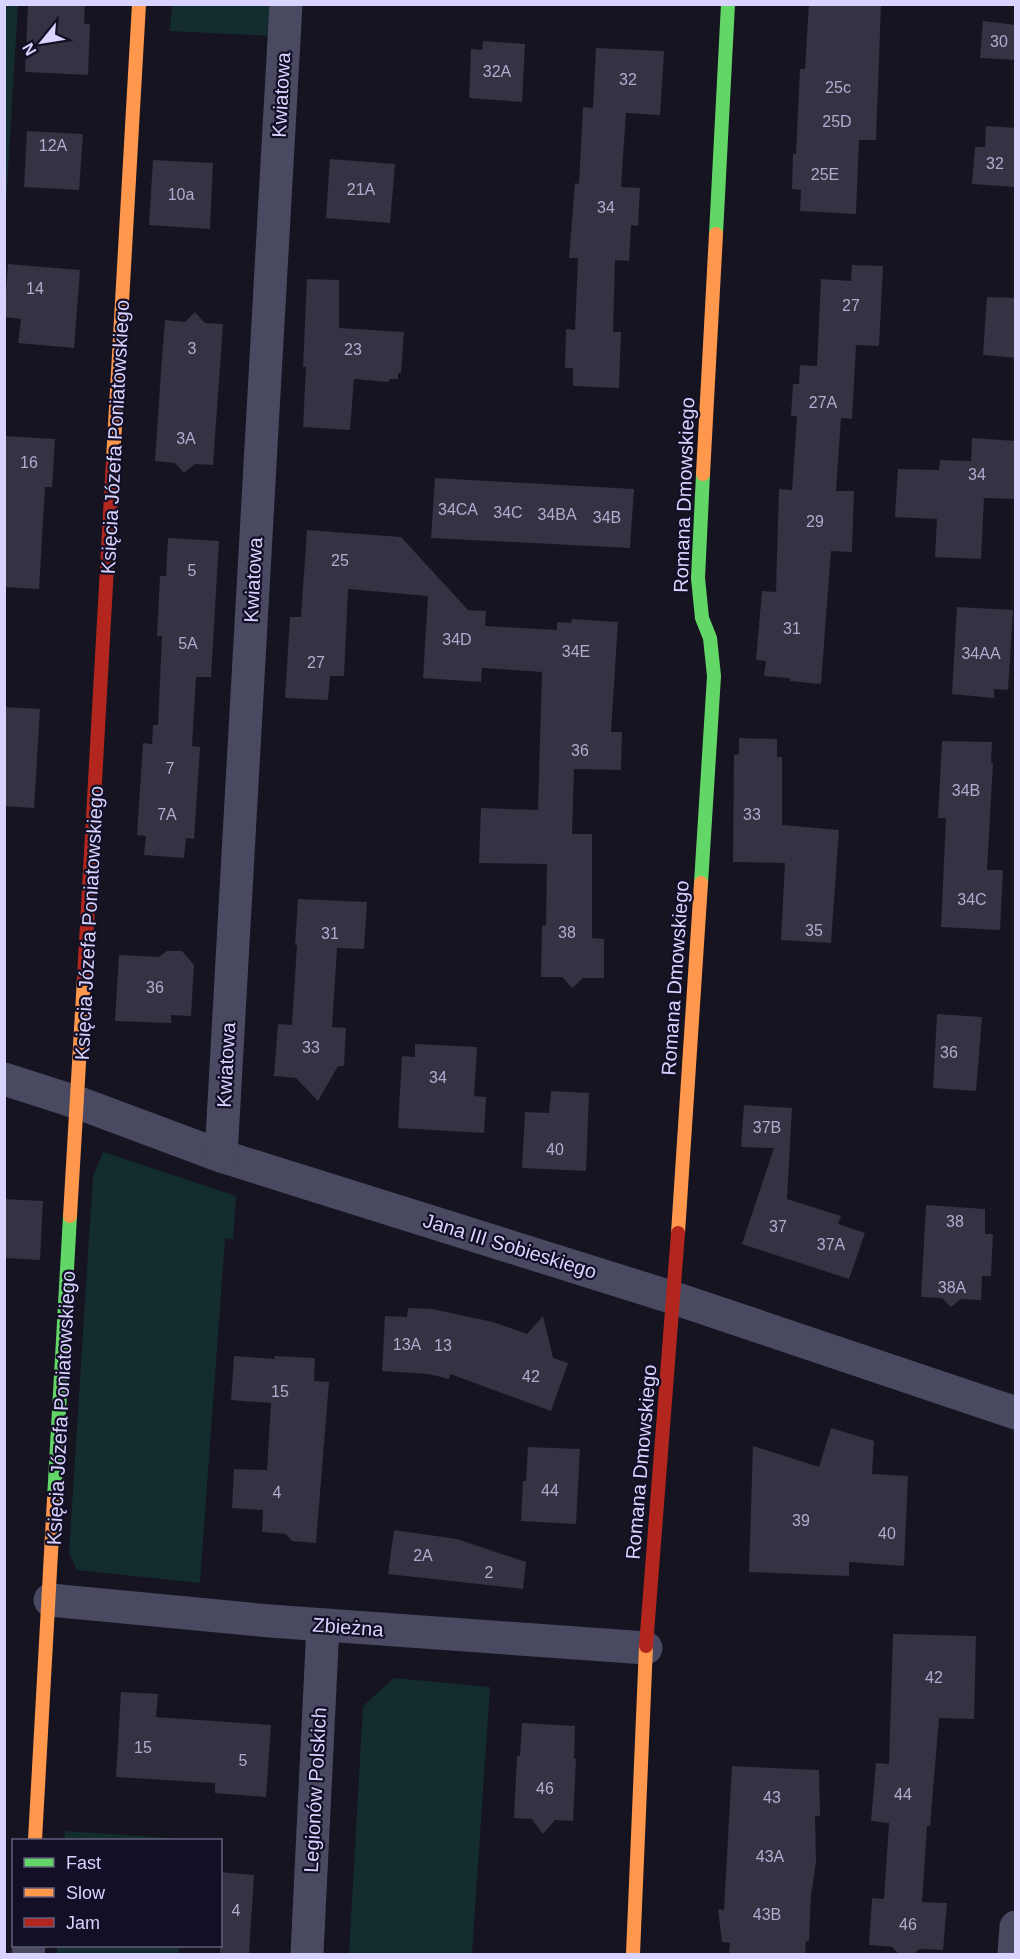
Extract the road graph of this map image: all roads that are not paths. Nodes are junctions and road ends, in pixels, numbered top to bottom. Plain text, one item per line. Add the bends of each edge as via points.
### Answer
1 (140, 4) edge
2 (286, 4) edge
3 (728, 4) edge
4 (4, 1079) edge
5 (79, 1103) junction
6 (221, 1156) junction
7 (674, 1298) junction
8 (1016, 1413) edge
9 (50, 1600) junction
10 (323, 1625) junction
11 (646, 1648) junction
12 (35, 1839) edge
13 (1016, 1928) edge
14 (307, 1954) edge
15 (633, 1954) edge
16 (1014, 1954) edge

1 - 5 street, Księcia Józefa Poniatowskiego
2 - 6 street, Kwiatowa
3 - 7 street, Romana Dmowskiego via 698,578 714,676
4 - 5 street, Jana III Sobieskiego
5 - 6 street, Jana III Sobieskiego
5 - 9 street, Księcia Józefa Poniatowskiego
6 - 7 street, Jana III Sobieskiego
7 - 8 street, Jana III Sobieskiego
7 - 11 street, Romana Dmowskiego
9 - 10 street, Zbieżna
9 - 12 street, Księcia Józefa Poniatowskiego
10 - 11 street, Zbieżna
10 - 14 street, Legionów Polskich
11 - 15 street, Romana Dmowskiego
13 - 16 street

